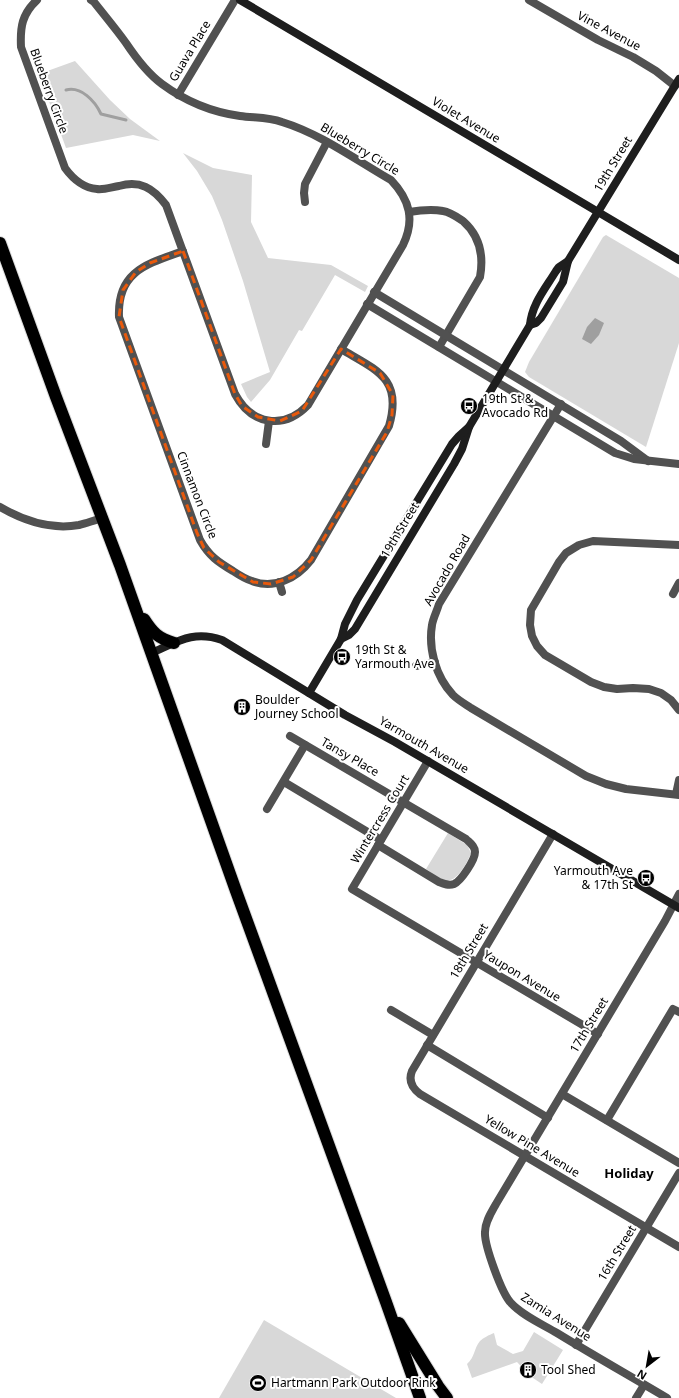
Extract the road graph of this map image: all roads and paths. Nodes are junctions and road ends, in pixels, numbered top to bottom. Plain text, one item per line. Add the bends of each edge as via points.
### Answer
1 (37, 0) edge
2 (91, 0) edge
3 (235, 0) edge
4 (240, 0) edge
5 (529, 0) edge
6 (677, 83) edge
7 (178, 95) junction
8 (327, 142) junction
9 (83, 185) junction
10 (79, 194) dead end
11 (305, 202) dead end
12 (409, 212) junction
13 (598, 212) junction
14 (0, 243) edge
15 (183, 251) junction
16 (679, 260) edge
17 (568, 261) junction
18 (374, 292) junction
19 (367, 304) junction
20 (530, 325) junction
21 (446, 336) junction
22 (439, 347) junction
23 (341, 349) junction
24 (503, 370) junction
25 (496, 382) junction
26 (561, 404) junction
27 (553, 416) junction
28 (269, 421) junction
29 (469, 427) junction
30 (266, 444) dead end
31 (648, 462) junction
32 (679, 464) edge
33 (0, 507) edge
34 (103, 518) junction
35 (679, 545) edge
36 (279, 582) junction
37 (679, 583) edge
38 (282, 592) dead end
39 (674, 594) dead end
40 (134, 604) junction
41 (341, 639) junction
42 (174, 643) junction
43 (152, 653) junction
44 (435, 662) junction
45 (416, 666) dead end
46 (308, 693) junction
47 (679, 710) edge
48 (290, 736) dead end
49 (305, 745) junction
50 (428, 761) junction
51 (679, 780) edge
52 (284, 782) junction
53 (678, 795) edge
54 (403, 802) junction
55 (267, 810) dead end
56 (553, 834) junction
57 (379, 842) junction
58 (352, 889) joint
59 (679, 894) edge
60 (676, 907) edge
61 (476, 962) junction
62 (391, 1010) dead end
63 (679, 1012) edge
64 (598, 1034) junction
65 (433, 1035) junction
66 (427, 1045) junction
67 (410, 1081) joint
68 (562, 1094) junction
69 (548, 1118) junction
70 (607, 1120) junction
71 (525, 1156) junction
72 (679, 1163) edge
73 (679, 1173) edge
74 (646, 1228) junction
75 (679, 1247) edge
76 (386, 1302) junction
77 (576, 1345) junction
78 (644, 1385) junction
79 (420, 1398) edge
80 (447, 1398) edge
81 (636, 1398) edge
82 (667, 1398) edge

1 - 9 street, Blueberry Circle via 25,16 20,31 21,47 62,163 69,174
2 - 7 street, Blueberry Circle via 146,70
3 - 7 street, Guava Place
4 - 13 street, Violet Avenue
5 - 6 street, Vine Avenue
6 - 13 street, 19th Street
7 - 8 street, Blueberry Circle via 219,112 280,121 301,128
8 - 11 street via 305,184
8 - 12 street, Blueberry Circle via 392,180 400,189
9 - 10 street
9 - 15 street, Blueberry Circle via 98,190 134,184 156,193 166,205
12 - 18 street, Blueberry Circle via 408,235 404,245
12 - 21 street via 445,211 468,225 484,243 480,277
13 - 16 street, Violet Avenue
13 - 17 street, 19th Street
14 - 34 highway
15 - 28 street, Blueberry Circle via 235,394 242,406 258,418
15 - 36 street, Cinnamon Circle via 143,267 119,289 120,323 200,540 210,556 243,578 262,584
17 - 20 street, 19th Street via 559,267 535,305
17 - 20 street, 19th Street via 563,282 541,318
18 - 19 street, Blueberry Circle
18 - 21 street
19 - 22 street
19 - 23 street, Blueberry Circle
20 - 24 street, 19th Street
21 - 22 street
21 - 24 street
22 - 25 street
23 - 28 street, Blueberry Circle via 302,411 288,419
23 - 36 street, Cinnamon Circle via 380,373 397,394 392,415 387,432 311,560 299,572
24 - 25 street, 19th Street
24 - 26 street
25 - 27 street
25 - 29 street, 19th Street
26 - 27 street, Avocado Road
26 - 31 street via 621,441
27 - 31 street via 620,456
27 - 44 street, Avocado Road via 439,604 432,624 431,639
28 - 30 street
29 - 41 street, 19th Street via 452,444 357,600
29 - 41 street, 19th Street via 454,464 352,633
31 - 32 street
33 - 34 street via 19,517 45,525 74,525
34 - 40 highway
35 - 47 street via 593,542 579,545 566,553 559,562 532,610 530,625 532,636 545,655 591,682 617,690 649,689 671,700
36 - 38 street
37 - 39 street
40 - 42 highway via 155,635
40 - 43 highway
41 - 46 street, 19th Street
42 - 43 street, Yarmouth Avenue
42 - 46 street, Yarmouth Avenue via 199,635 217,639
43 - 76 highway
44 - 45 street
44 - 53 street, Avocado Road via 444,684 454,696 586,776 651,796
46 - 50 street, Yarmouth Avenue
48 - 49 street, Tansy Place
49 - 52 street, Tansy Place
49 - 54 street, Tansy Place
50 - 54 street, Wintercress Court
50 - 56 street, Yarmouth Avenue
51 - 53 street
52 - 55 street, Tansy Place
52 - 57 street
54 - 57 street, Wintercress Court
54 - 57 street, Tansy Place via 471,843 475,853 471,862 455,884 448,885 439,882
56 - 60 street, Yarmouth Avenue
56 - 61 street, 18th Street
57 - 58 street, Wintercress Court
58 - 61 street, Yaupon Avenue
59 - 60 street, 17th Street
60 - 64 street, 17th Street
61 - 64 street, Yaupon Avenue
61 - 65 street, 18th Street
62 - 65 street
63 - 70 street via 673,1009
64 - 68 street, 17th Street
65 - 66 street, 18th Street
66 - 67 street, 18th Street via 411,1074
66 - 69 street
67 - 71 street, Yellow Pine Avenue via 420,1094
68 - 69 street, 17th Street
68 - 70 street
69 - 71 street, 17th Street
70 - 72 street
71 - 74 street, Yellow Pine Avenue
71 - 77 street, Zamia Avenue via 490,1215 485,1229 485,1241 504,1293 511,1303
73 - 74 street, 16th Street
74 - 75 street, Yellow Pine Avenue
74 - 77 street, 16th Street
76 - 79 highway
76 - 80 highway
77 - 78 street, Zamia Avenue
78 - 81 street
78 - 82 street, Zamia Avenue

